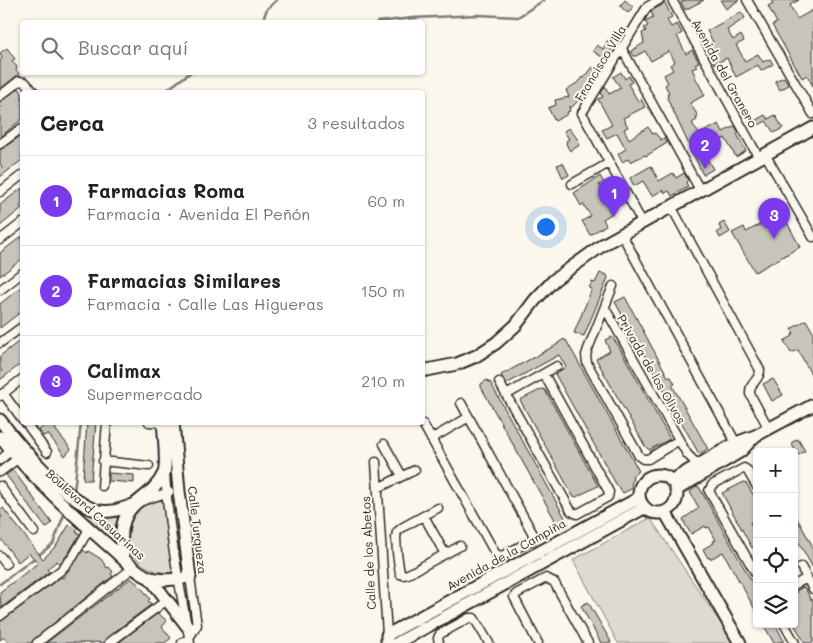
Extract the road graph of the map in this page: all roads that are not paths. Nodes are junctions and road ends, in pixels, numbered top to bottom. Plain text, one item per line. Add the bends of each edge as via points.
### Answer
1 (658, 0) edge
2 (672, 0) edge
3 (747, 0) edge
4 (621, 47) junction
5 (32, 90) edge
6 (0, 96) edge
7 (813, 114) edge
8 (813, 128) edge
9 (20, 129) edge
10 (0, 144) edge
11 (762, 156) junction
12 (609, 163) junction
13 (20, 177) edge
14 (572, 184) dead end
15 (700, 190) junction
16 (0, 192) edge
17 (671, 206) junction
18 (642, 222) junction
19 (20, 225) edge
20 (621, 233) junction
21 (813, 237) edge
22 (0, 240) edge
23 (20, 275) edge
24 (613, 286) dead end
25 (0, 290) edge
26 (605, 308) junction
27 (20, 328) edge
28 (0, 343) edge
29 (557, 366) dead end
30 (425, 370) edge
31 (544, 374) junction
32 (20, 381) edge
33 (499, 382) dead end
34 (2, 395) edge
35 (506, 395) junction
36 (461, 403) dead end
37 (813, 405) edge
38 (20, 417) edge
39 (469, 417) junction
40 (0, 420) edge
41 (29, 425) edge
42 (107, 425) edge
43 (163, 425) edge
44 (173, 425) edge
45 (424, 425) edge
46 (769, 429) junction
47 (756, 436) junction
48 (0, 437) edge
49 (431, 439) junction
50 (680, 440) junction
51 (736, 443) junction
52 (384, 444) dead end
53 (19, 451) junction
54 (47, 452) dead end
55 (727, 454) junction
56 (0, 460) edge
57 (103, 461) junction
58 (376, 462) dead end
59 (148, 466) dead end
60 (415, 470) dead end
61 (710, 471) junction
62 (0, 472) edge
63 (47, 472) junction
64 (165, 472) junction
65 (402, 476) junction
66 (753, 480) edge
67 (38, 481) junction
68 (673, 485) junction
69 (0, 486) edge
70 (102, 486) dead end
71 (378, 488) junction
72 (179, 491) junction
73 (166, 493) junction
74 (642, 503) junction
75 (133, 506) junction
76 (592, 506) junction
77 (438, 508) dead end
78 (665, 512) junction
79 (424, 516) junction
80 (600, 519) junction
81 (90, 529) junction
82 (34, 532) dead end
83 (460, 546) dead end
84 (562, 546) junction
85 (516, 548) junction
86 (381, 552) junction
87 (397, 553) junction
88 (445, 554) junction
89 (0, 556) edge
90 (753, 557) edge
91 (124, 559) junction
92 (748, 560) junction
93 (6, 564) dead end
94 (134, 567) junction
95 (801, 567) dead end
96 (525, 569) junction
97 (753, 569) edge
98 (149, 577) junction
99 (184, 578) junction
100 (807, 578) junction
101 (798, 584) edge
102 (531, 586) junction
103 (813, 589) edge
104 (166, 600) junction
105 (449, 615) junction
106 (0, 616) edge
107 (455, 625) junction
108 (187, 626) junction
109 (786, 628) edge
110 (387, 639) edge
111 (190, 640) edge
112 (37, 643) edge
113 (109, 643) edge
114 (182, 643) edge
115 (397, 643) edge
116 (440, 643) edge
117 (489, 643) edge
118 (538, 643) edge
119 (588, 643) edge
120 (740, 643) edge
121 (795, 643) edge

1 - 4 street, Francisco Villa via 647,7
2 - 11 street, Avenida del Granero
3 - 7 street
4 - 12 street, Francisco Villa via 582,113
4 - 15 street
5 - 6 street via 25,82 19,81
8 - 11 street
9 - 10 street
11 - 15 street
11 - 21 street, Avenida del Granero
12 - 14 street
12 - 18 street, Francisco Villa
13 - 16 street
15 - 17 street
17 - 18 street
17 - 46 street via 760,370 749,389
18 - 20 street
19 - 22 street
20 - 30 street via 554,280 516,325 496,343 456,364
20 - 51 street
23 - 25 street
24 - 26 street, Privada de los Olivos
26 - 50 street, Privada de los Olivos
26 - 50 street, Privada de los Olivos via 586,355 587,363 639,456 648,459
27 - 28 street
29 - 31 street
31 - 35 street
31 - 76 street via 609,492 608,497
32 - 34 street
33 - 35 street
34 - 38 street
35 - 76 street via 571,511 577,514
36 - 39 street
37 - 46 street
39 - 49 street
39 - 85 street via 534,534 532,540
40 - 53 street, Boulevard Casuarinas
41 - 54 street
42 - 57 street
43 - 64 street, Calle Turqueza
44 - 72 street, Calle Turqueza
45 - 49 street
46 - 47 street
47 - 51 street
47 - 55 street via 748,446
48 - 53 street, Boulevard Casuarinas
49 - 85 street via 495,552 499,556
50 - 61 street, Privada de los Olivos via 687,454
51 - 55 street
52 - 65 street
53 - 56 street
53 - 62 street
53 - 63 street, Boulevard Casuarinas
53 - 67 street, Boulevard Casuarinas
55 - 61 street
57 - 59 street
57 - 70 street
58 - 71 street, Calle de los Abetos
60 - 65 street
61 - 66 street via 744,468
61 - 68 street
61 - 68 street
61 - 92 street via 709,491
63 - 67 street
63 - 75 street, Boulevard Casuarinas via 74,497 93,509 111,511
64 - 73 street, Calle Turqueza
64 - 75 street via 150,492
65 - 71 street
67 - 81 street, Boulevard Casuarinas
68 - 74 street via 658,475 649,478 642,484
68 - 78 street via 675,503
69 - 82 street
71 - 86 street, Calle de los Abetos
72 - 73 street, Boulevard Casuarinas
72 - 99 street, Calle Turqueza
73 - 75 street, Boulevard Casuarinas
73 - 99 street, Calle Turqueza
74 - 78 street via 654,513
74 - 80 street, Avenida de la Campiña
74 - 84 street, Avenida de la Campiña
75 - 91 street via 121,532
76 - 80 street
77 - 79 street
78 - 120 street
79 - 87 street via 398,532
79 - 88 street
80 - 84 street, Avenida de la Campiña
81 - 91 street, Boulevard Casuarinas
81 - 106 street via 60,571
83 - 88 street
84 - 96 street, Avenida de la Campiña
85 - 96 street
86 - 87 street
86 - 110 street, Calle de los Abetos
87 - 88 street via 398,570 403,575
89 - 93 street
90 - 92 street
91 - 94 street, Boulevard Casuarinas
92 - 97 street
94 - 98 street, Boulevard Casuarinas
94 - 112 street
95 - 100 street
96 - 102 street
96 - 105 street, Avenida de la Campiña
96 - 110 street, Avenida de la Campiña
98 - 99 street, Boulevard Casuarinas
98 - 104 street
99 - 108 street, Calle Turqueza
99 - 111 street, Calle Turqueza via 198,626
100 - 101 street
100 - 103 street
102 - 118 street via 516,594 514,600
102 - 119 street via 546,578 554,582
104 - 108 street
104 - 113 street
105 - 107 street
105 - 115 street, Avenida de la Campiña
107 - 116 street via 440,634
107 - 117 street via 474,618
108 - 111 street, Calle Turqueza
109 - 121 street
111 - 114 street

